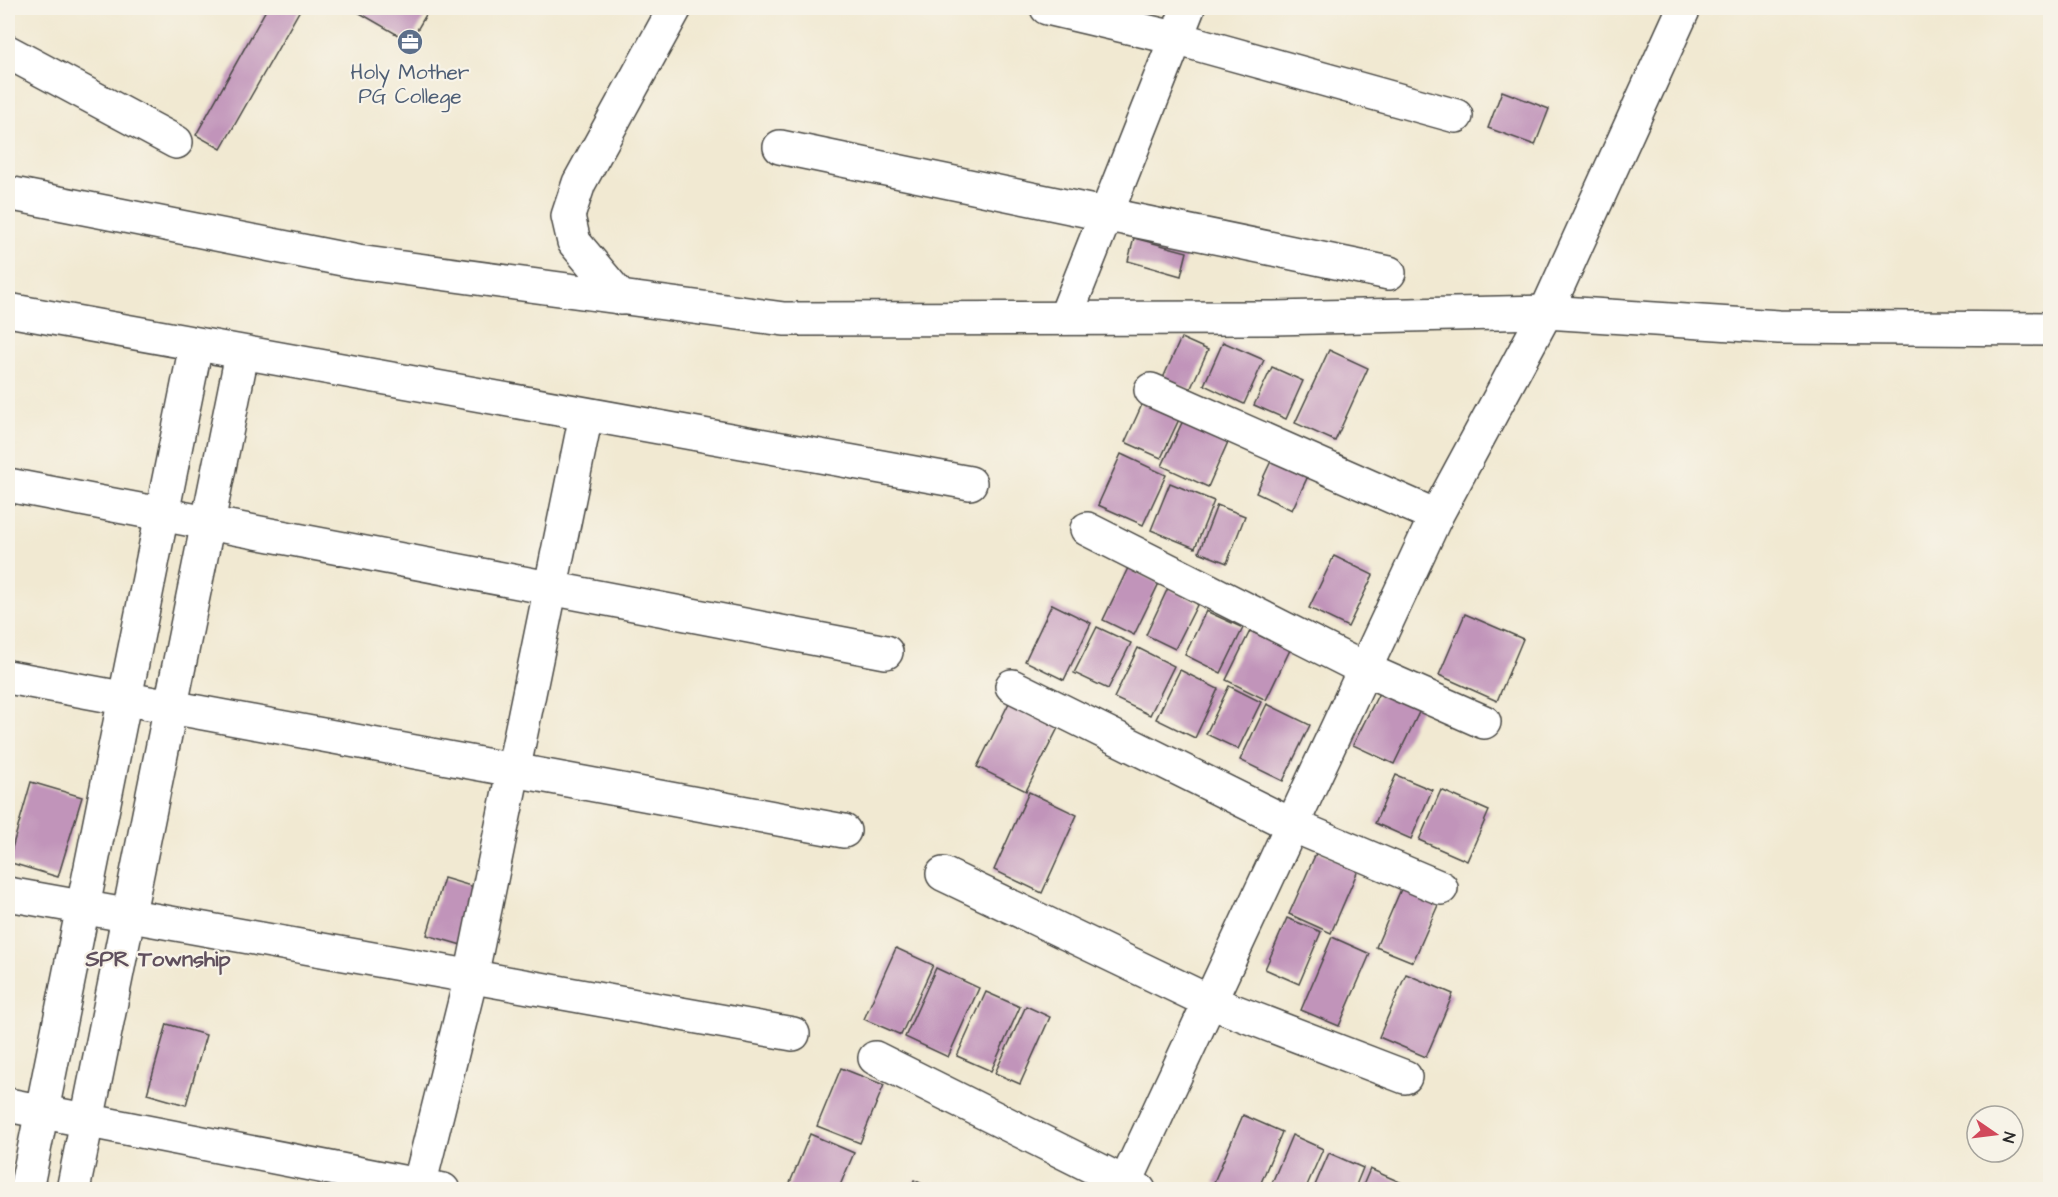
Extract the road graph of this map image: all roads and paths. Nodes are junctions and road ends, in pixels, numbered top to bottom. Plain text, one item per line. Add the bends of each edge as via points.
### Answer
1 (675, 8) edge
2 (1047, 8) edge
3 (1188, 8) edge
4 (1684, 8) edge
5 (1175, 38) junction
6 (8, 52) edge
7 (1456, 116) dead end
8 (176, 142) dead end
9 (780, 147) dead end
10 (8, 193) edge
11 (1106, 215) junction
12 (1389, 273) dead end
13 (621, 298) junction
14 (8, 310) edge
15 (1546, 312) junction
16 (1065, 318) junction
17 (2050, 329) edge
18 (196, 345) junction
19 (242, 354) junction
20 (1151, 390) dead end
21 (586, 415) junction
22 (970, 483) dead end
23 (8, 485) edge
24 (162, 513) junction
25 (1436, 516) junction
26 (208, 522) junction
27 (1087, 529) dead end
28 (550, 587) junction
29 (886, 652) dead end
30 (1364, 669) junction
31 (8, 677) edge
32 (1012, 686) dead end
33 (125, 699) junction
34 (171, 707) junction
35 (1484, 722) dead end
36 (513, 770) junction
37 (1292, 825) junction
38 (844, 831) dead end
39 (943, 874) dead end
40 (1441, 888) dead end
41 (8, 894) edge
42 (83, 908) junction
43 (129, 916) junction
44 (471, 977) junction
45 (1210, 1002) junction
46 (794, 1034) dead end
47 (875, 1058) dead end
48 (1405, 1077) dead end
49 (8, 1105) edge
50 (41, 1111) junction
51 (88, 1119) junction
52 (1129, 1187) edge
53 (427, 1188) edge
54 (26, 1190) edge
55 (73, 1190) edge

1 - 13 street via 579,183 568,216 573,242
2 - 5 street
3 - 5 street
4 - 15 street
5 - 7 street
5 - 11 street
6 - 8 street
9 - 11 street
10 - 13 street via 358,262
11 - 12 street
11 - 16 street
13 - 16 street via 784,319
14 - 18 street
15 - 16 street
15 - 17 street via 1779,327
15 - 25 street
18 - 19 street
18 - 24 street
19 - 21 street
19 - 26 street
20 - 25 street
21 - 22 street
21 - 28 street
23 - 24 street
24 - 26 street
24 - 33 street
25 - 30 street
26 - 28 street
26 - 34 street
27 - 30 street
28 - 29 street
28 - 36 street
30 - 35 street
30 - 37 street
31 - 33 street
32 - 37 street
33 - 34 street
33 - 42 street
34 - 36 street
34 - 43 street
36 - 38 street
36 - 44 street
37 - 40 street
37 - 45 street
39 - 45 street
41 - 42 street
42 - 43 street
42 - 50 street
43 - 44 street
43 - 51 street
44 - 46 street
44 - 53 street
45 - 48 street
45 - 52 street
47 - 52 street
49 - 50 street
50 - 51 street
50 - 54 street
51 - 53 street
51 - 55 street

